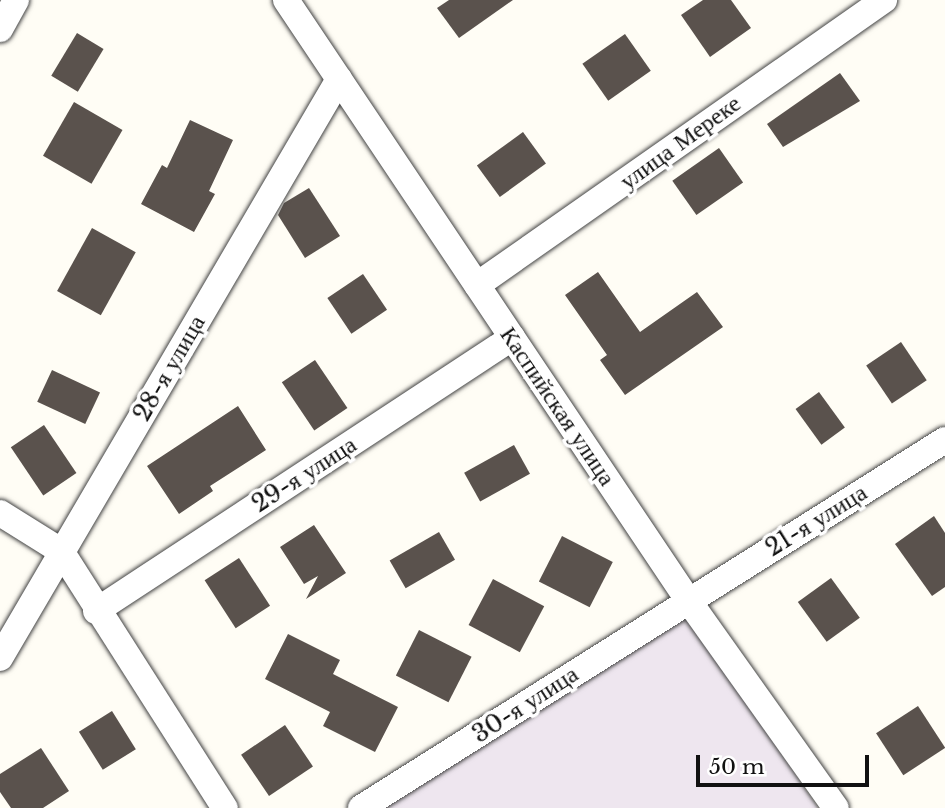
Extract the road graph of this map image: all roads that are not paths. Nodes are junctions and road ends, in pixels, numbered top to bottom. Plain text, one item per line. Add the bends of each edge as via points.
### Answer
1 (16, 0) edge
2 (286, 0) edge
3 (884, 0) edge
4 (0, 29) edge
5 (339, 79) junction
6 (477, 285) junction
7 (512, 338) junction
8 (945, 440) edge
9 (0, 513) edge
10 (61, 551) junction
11 (688, 600) junction
12 (96, 611) junction
13 (0, 658) edge
14 (225, 808) edge
15 (361, 808) edge
16 (836, 808) edge

1 - 4 street
2 - 5 street, Каспийская улица
3 - 6 street, улица Мереке
5 - 6 street, Каспийская улица
5 - 10 street, 28-я улица
6 - 7 street, Каспийская улица
7 - 11 street, Каспийская улица
7 - 12 street, 29-я улица
8 - 11 street, 21-я улица
9 - 10 street
10 - 12 street
10 - 13 street, 28-я улица
11 - 15 street, 30-я улица
11 - 16 street, Каспийская улица
12 - 14 street

